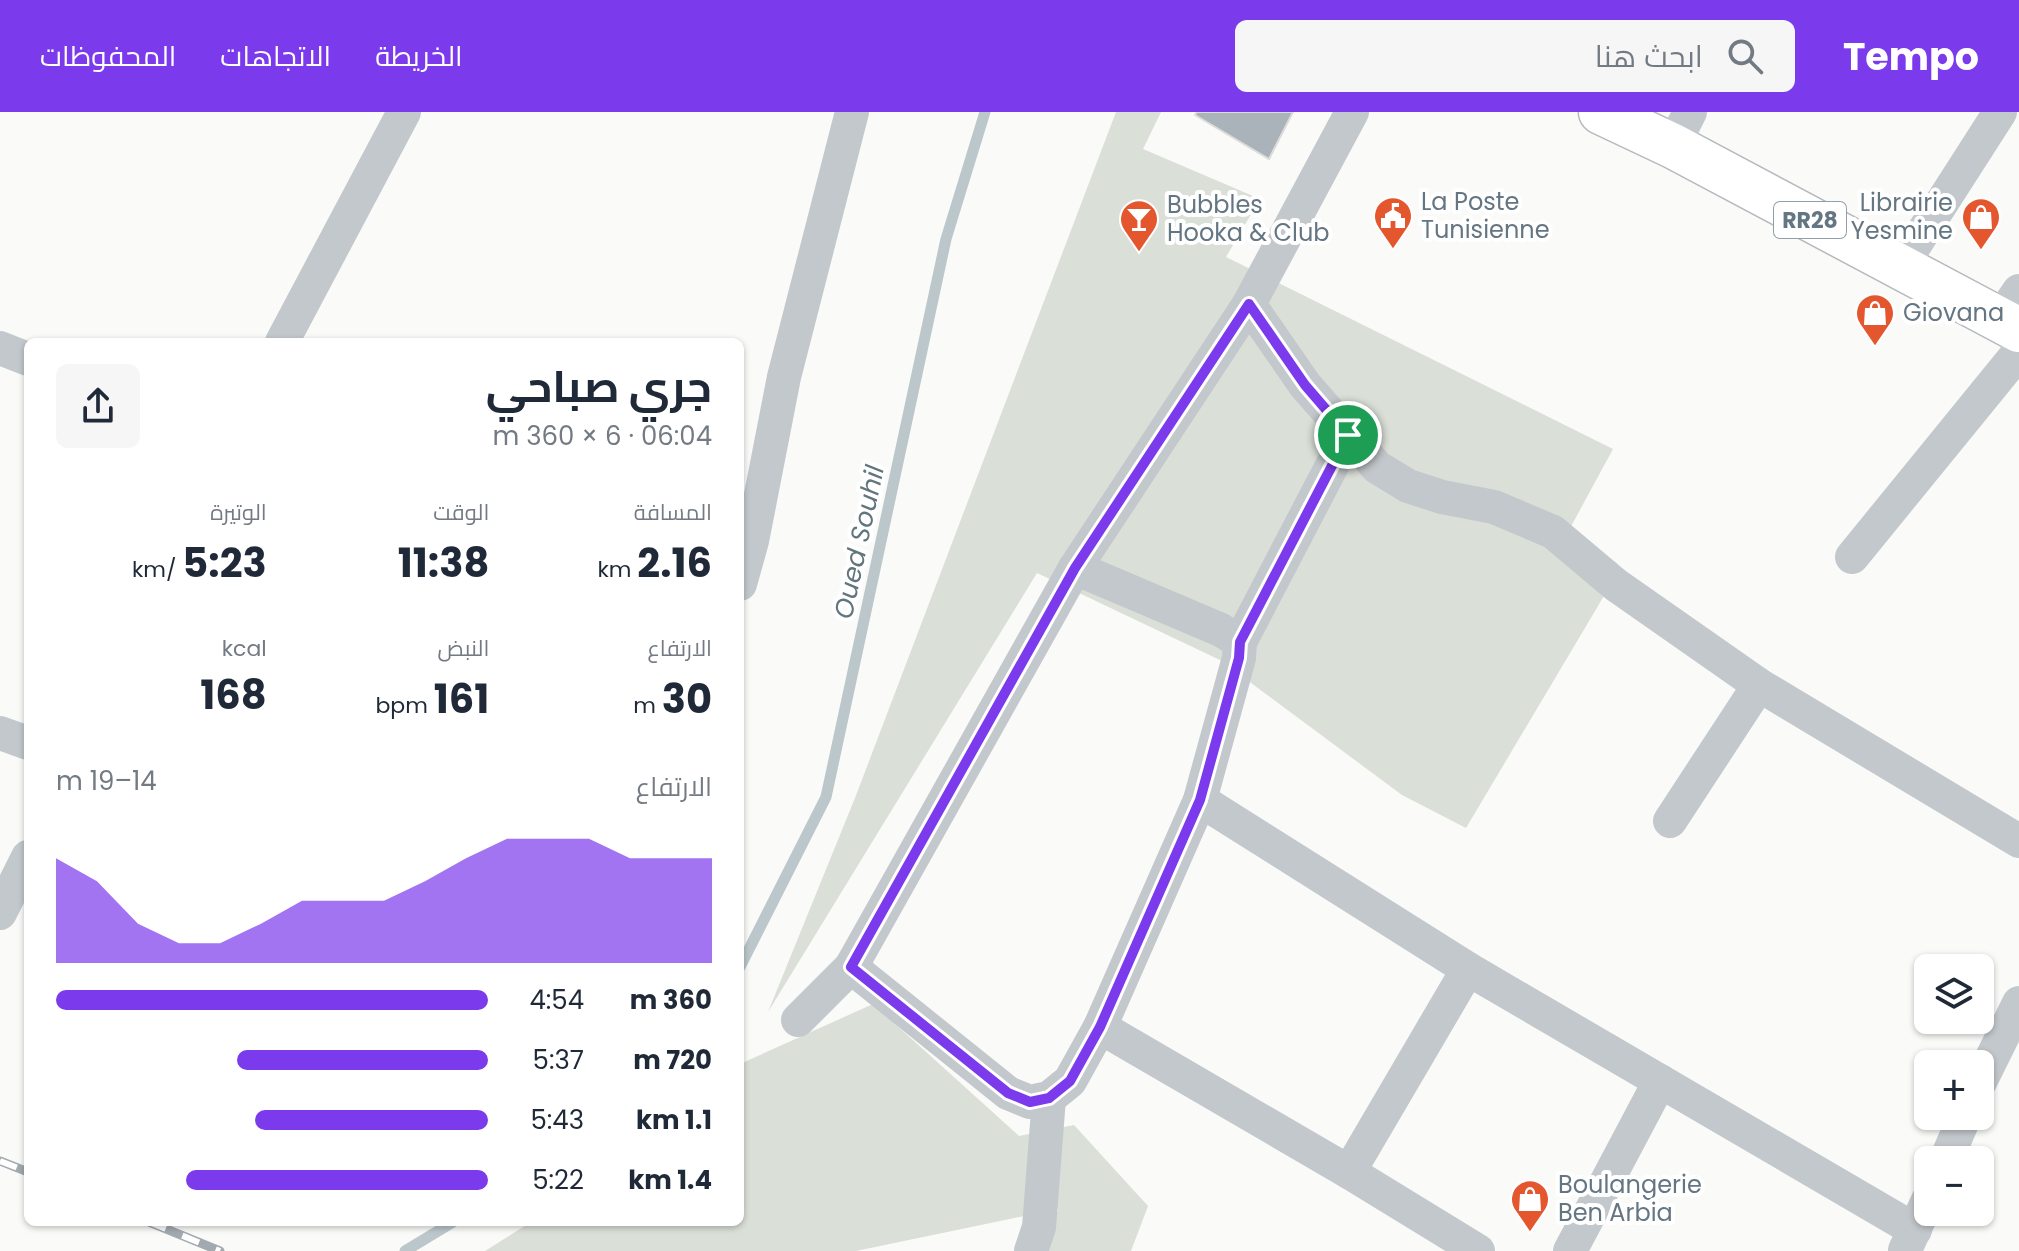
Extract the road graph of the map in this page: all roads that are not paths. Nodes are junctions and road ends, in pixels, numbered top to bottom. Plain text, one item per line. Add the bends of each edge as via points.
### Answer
1 (404, 112) edge
2 (852, 112) edge
3 (1352, 112) edge
4 (1601, 112) edge
5 (2000, 112) edge
6 (1681, 129) edge
7 (1900, 268) junction
8 (1249, 304) junction
9 (2014, 323) edge
10 (284, 338) edge
11 (1348, 435) junction
12 (1852, 557) dead end
13 (1075, 568) junction
14 (744, 570) edge
15 (1240, 642) junction
16 (1759, 685) junction
17 (0, 733) edge
18 (24, 742) edge
19 (1200, 800) junction
20 (1670, 821) dead end
21 (2019, 841) edge
22 (24, 865) edge
23 (0, 913) edge
24 (851, 967) junction
25 (1468, 969) junction
26 (2019, 1003) edge
27 (798, 1020) dead end
28 (1100, 1027) junction
29 (1994, 1054) edge
30 (1660, 1081) junction
31 (1049, 1098) junction
32 (1349, 1172) junction
33 (1916, 1227) edge
34 (1031, 1251) edge
35 (1478, 1251) edge
36 (1570, 1251) edge

1 - 10 street
2 - 14 street via 784,377
3 - 8 street
4 - 6 main road, RR28
5 - 7 street
6 - 7 main road, RR28
7 - 9 main road, RR28
8 - 11 street via 1305,385
8 - 13 street
9 - 12 street
11 - 15 street
11 - 16 street via 1377,467 1408,486 1494,507 1553,532 1616,585
13 - 15 street
13 - 24 street
15 - 19 street
16 - 20 street
16 - 21 street
17 - 18 street
19 - 25 street
19 - 28 street
22 - 23 street
24 - 27 street
24 - 31 street via 1008,1093 1030,1102
25 - 30 street
25 - 32 street
26 - 29 street
28 - 31 street via 1070,1081
28 - 32 street
30 - 33 street
30 - 36 street
31 - 34 street via 1039,1227
32 - 35 street

